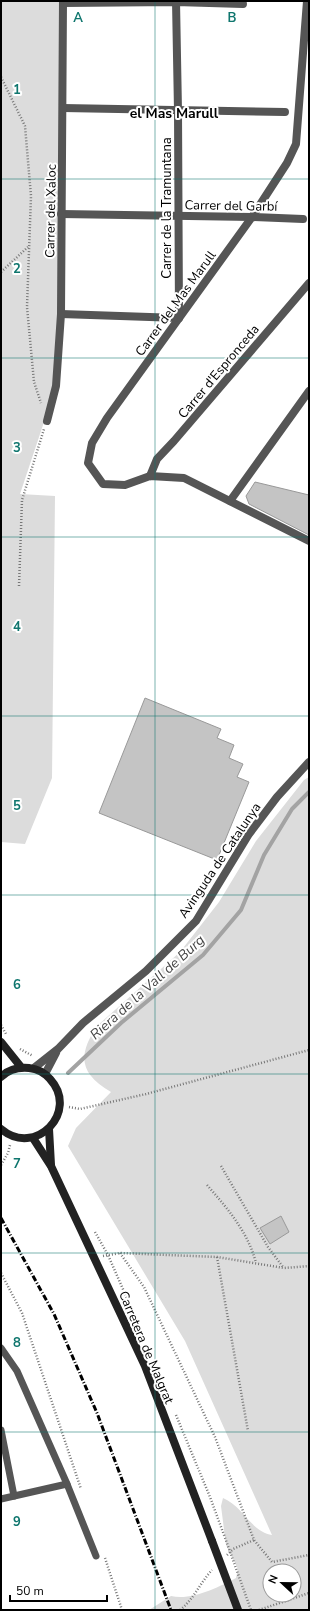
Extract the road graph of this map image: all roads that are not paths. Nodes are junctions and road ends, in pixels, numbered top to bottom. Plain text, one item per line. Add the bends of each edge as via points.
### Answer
1 (176, 1) edge
2 (307, 1) edge
3 (63, 2) edge
4 (243, 4) dead end
5 (63, 108) junction
6 (178, 111) junction
7 (285, 112) dead end
8 (61, 214) junction
9 (179, 215) junction
10 (252, 217) junction
11 (303, 219) dead end
12 (309, 283) edge
13 (61, 314) junction
14 (179, 318) junction
15 (309, 391) edge
16 (47, 421) road end
17 (150, 476) junction
18 (230, 501) junction
19 (309, 541) edge
20 (309, 762) edge
21 (1, 1042) edge
22 (58, 1050) junction
23 (20, 1067) junction
24 (34, 1068) junction
25 (45, 1074) junction
26 (1, 1077) edge
27 (1, 1129) edge
28 (48, 1129) junction
29 (33, 1138) junction
30 (51, 1166) junction
31 (1, 1348) edge
32 (1, 1430) edge
33 (67, 1484) junction
34 (14, 1496) junction
35 (1, 1499) edge
36 (96, 1556) dead end
37 (238, 1610) edge

1 - 3 street
1 - 4 street
1 - 6 street, Carrer de la Tramuntana
2 - 10 street, Carrer del Mas Marull via 296,144 287,163
3 - 5 street, Carrer del Xaloc
5 - 6 street
5 - 8 street, Carrer del Xaloc
6 - 7 street
6 - 9 street, Carrer de la Tramuntana
8 - 9 street, Carrer del Garbí
8 - 13 street, Carrer del Xaloc
9 - 10 street, Carrer del Garbí
9 - 14 street, Carrer de la Tramuntana
10 - 11 street, Carrer del Garbí
10 - 14 street, Carrer del Mas Marull
12 - 17 street, Carrer d'Espronceda via 157,459
13 - 14 street
13 - 16 street, Carrer del Xaloc via 56,386
14 - 17 street, Carrer del Mas Marull via 107,418 92,443 88,463 103,484 125,485
15 - 18 street
17 - 18 street, Carrer del Mas Marull via 184,478
18 - 19 street, Carrer del Mas Marull
20 - 22 street, Avinguda de Catalunya via 277,797 249,834 196,921 146,971 84,1023
21 - 23 street
22 - 24 street, Avinguda de Catalunya
22 - 25 street, Avinguda de Catalunya
23 - 24 street
23 - 26 street
24 - 25 street
25 - 28 street via 56,1086 60,1106 56,1119
27 - 29 street via 22,1139
28 - 29 street
28 - 30 street, Carretera de Malgrat
29 - 30 street, Carretera de Malgrat
30 - 37 street, Carretera de Malgrat, bridge via 145,1366
31 - 33 lane via 17,1372
32 - 34 lane
33 - 34 lane
33 - 36 lane
34 - 35 lane

